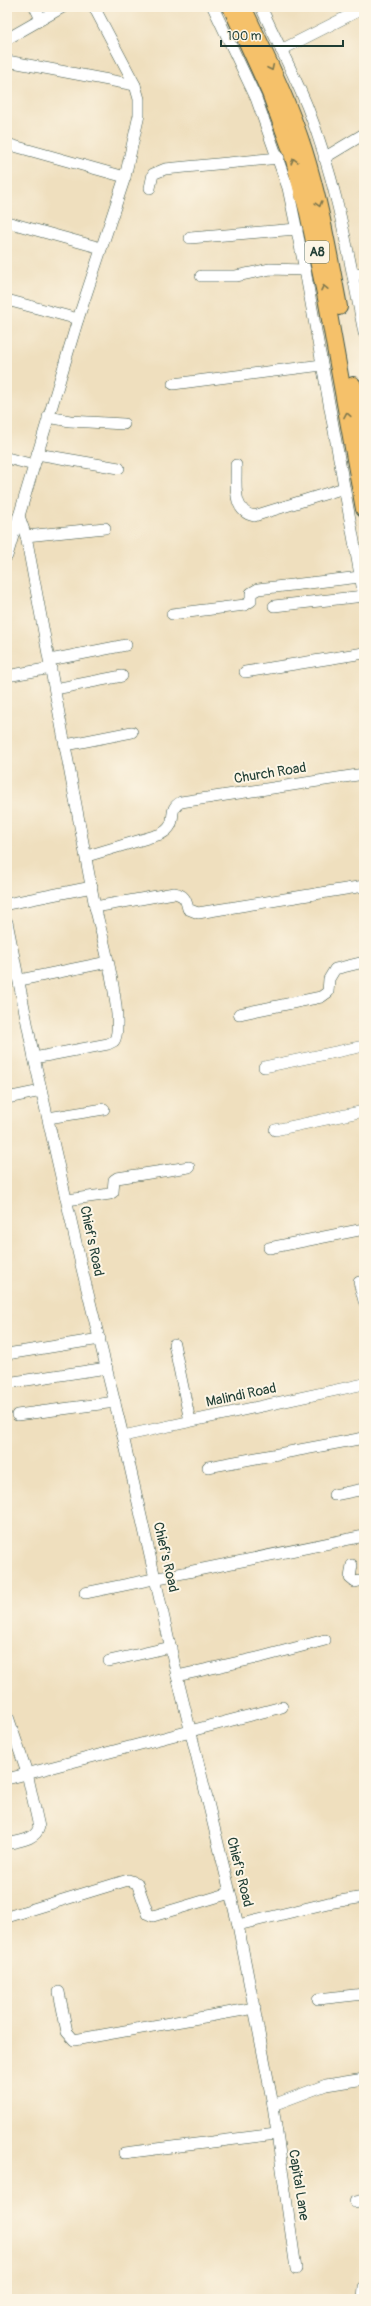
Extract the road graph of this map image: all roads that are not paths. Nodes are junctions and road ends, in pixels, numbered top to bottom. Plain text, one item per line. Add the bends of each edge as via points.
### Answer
1 (35, 7) edge
2 (63, 7) edge
3 (94, 7) edge
4 (213, 7) edge
5 (231, 7) edge
6 (243, 7) edge
7 (261, 7) edge
8 (364, 8) edge
9 (41, 19) junction
10 (7, 39) edge
11 (281, 50) junction
12 (7, 61) edge
13 (134, 85) junction
14 (364, 134) edge
15 (7, 144) edge
16 (279, 158) junction
17 (324, 158) junction
18 (125, 177) junction
19 (150, 188) dead end
20 (7, 222) edge
21 (297, 229) junction
22 (190, 238) dead end
23 (101, 248) junction
24 (305, 270) junction
25 (364, 272) edge
26 (201, 276) dead end
27 (353, 276) junction
28 (7, 300) edge
29 (78, 318) junction
30 (364, 333) edge
31 (322, 365) junction
32 (173, 384) dead end
33 (48, 417) junction
34 (124, 424) dead end
35 (335, 435) junction
36 (359, 449) edge
37 (7, 458) edge
38 (36, 459) junction
39 (236, 464) dead end
40 (119, 468) dead end
41 (344, 488) junction
42 (364, 509) edge
43 (19, 516) junction
44 (105, 528) dead end
45 (26, 536) junction
46 (10, 539) edge
47 (7, 556) edge
48 (360, 577) junction
49 (364, 597) edge
50 (274, 606) dead end
51 (172, 614) dead end
52 (126, 645) dead end
53 (364, 653) edge
54 (50, 664) junction
55 (245, 672) dead end
56 (7, 676) edge
57 (122, 676) dead end
58 (55, 689) junction
59 (132, 732) dead end
60 (66, 745) junction
61 (364, 774) edge
62 (86, 856) junction
63 (364, 886) edge
64 (92, 887) junction
65 (7, 904) edge
66 (95, 907) junction
67 (7, 922) edge
68 (108, 962) junction
69 (364, 962) edge
70 (20, 980) junction
71 (239, 1014) dead end
72 (364, 1046) edge
73 (34, 1058) junction
74 (264, 1067) dead end
75 (41, 1091) junction
76 (7, 1098) edge
77 (104, 1109) dead end
78 (364, 1111) edge
79 (48, 1118) junction
80 (275, 1130) dead end
81 (189, 1167) dead end
82 (67, 1200) junction
83 (364, 1229) edge
84 (269, 1248) dead end
85 (359, 1282) dead end
86 (364, 1301) edge
87 (100, 1339) junction
88 (174, 1344) dead end
89 (7, 1354) edge
90 (107, 1368) junction
91 (7, 1383) edge
92 (364, 1384) edge
93 (115, 1402) junction
94 (18, 1415) dead end
95 (190, 1421) junction
96 (124, 1436) junction
97 (364, 1438) edge
98 (208, 1467) dead end
99 (364, 1489) edge
100 (334, 1495) dead end
101 (364, 1536) edge
102 (352, 1566) dead end
103 (156, 1578) junction
104 (364, 1580) edge
105 (85, 1593) dead end
106 (325, 1640) dead end
107 (170, 1647) junction
108 (110, 1661) dead end
109 (177, 1676) junction
110 (282, 1707) dead end
111 (7, 1714) edge
112 (190, 1730) junction
113 (12, 1741) edge
114 (27, 1773) junction
115 (7, 1779) edge
116 (7, 1844) edge
117 (230, 1893) junction
118 (364, 1896) edge
119 (7, 1917) edge
120 (238, 1925) junction
121 (59, 1992) dead end
122 (364, 1994) edge
123 (318, 1999) dead end
124 (255, 2008) junction
125 (364, 2079) edge
126 (273, 2105) junction
127 (276, 2134) junction
128 (124, 2153) dead end
129 (296, 2270) dead end
130 (364, 2287) edge
131 (363, 2299) edge

1 - 9 street
2 - 9 street
3 - 13 street
4 - 16 street via 256,98
36 -> 5 highway, A8 via 308,213 292,153 270,92
6 -> 36 highway, A8 via 284,95 304,149 323,216
7 - 11 street
8 - 11 street
9 - 10 street
11 - 17 street via 307,106
12 - 13 street
13 - 18 street via 139,99 139,115
14 - 17 street
15 - 18 street
16 - 19 street via 165,168 153,174
16 - 21 street
17 - 27 street via 344,230
18 - 23 street
20 - 23 street
21 - 22 street
21 - 24 street
23 - 29 street
24 - 26 street via 270,269 236,276
24 - 31 street
25 - 27 street
27 - 30 street
28 - 29 street
29 - 33 street
31 - 32 street
31 - 35 street
33 - 34 street
33 - 38 street
35 - 36 street
35 - 41 street
36 - 42 highway, A8
37 - 38 street
38 - 40 street
38 - 43 street
39 - 41 street via 238,503 242,511 254,516
41 - 48 street
43 - 45 street
43 - 46 street
44 - 45 street
45 - 54 street
46 - 47 street
48 - 49 street
48 - 51 street via 258,588 251,593 251,601 245,605
49 - 50 street
52 - 54 street
53 - 55 street
54 - 56 street
54 - 58 street
57 - 58 street
58 - 60 street
59 - 60 street
60 - 62 street
61 - 62 street, Church Road via 181,802 175,805 173,824 169,830
62 - 64 street
63 - 66 street via 198,913 188,909 186,899 174,893
64 - 65 street
64 - 66 street
66 - 68 street
67 - 70 street, Chief's Road
68 - 70 street
68 - 73 street via 116,1011 117,1037 114,1041
69 - 71 street via 335,969 329,979 328,992 321,997
70 - 73 street, Chief's Road
72 - 74 street
73 - 75 street, Chief's Road
75 - 76 street
75 - 79 street, Chief's Road
77 - 79 street
78 - 80 street
79 - 82 street, Chief's Road
81 - 82 street via 116,1178 110,1194
82 - 87 street, Chief's Road
83 - 84 street
85 - 86 street
87 - 89 street
87 - 90 street, Chief's Road
88 - 95 street
90 - 91 street
90 - 93 street, Chief's Road
92 - 95 street, Malindi Road
93 - 94 street
93 - 96 street, Chief's Road
95 - 96 street, Malindi Road
96 - 103 street, Chief's Road
97 - 98 street
99 - 100 street
101 - 103 street
102 - 104 street via 350,1578 355,1582
103 - 105 street
103 - 107 street, Chief's Road
106 - 109 street
107 - 108 street
107 - 109 street, Chief's Road
109 - 112 street, Chief's Road
110 - 112 street
111 - 113 street
112 - 114 street
112 - 117 street, Chief's Road
113 - 114 street
114 - 115 street
114 - 116 street via 37,1812 38,1832
117 - 119 street via 153,1916 145,1909 137,1883 128,1880
117 - 120 street, Chief's Road
118 - 120 street
120 - 124 street, Chief's Road
121 - 124 street via 67,2032 74,2040
122 - 123 street
124 - 126 street, Chief's Road
125 - 126 street via 326,2085
126 - 127 street, Capital Lane
127 - 128 street
127 - 129 street, Capital Lane
130 - 131 street

